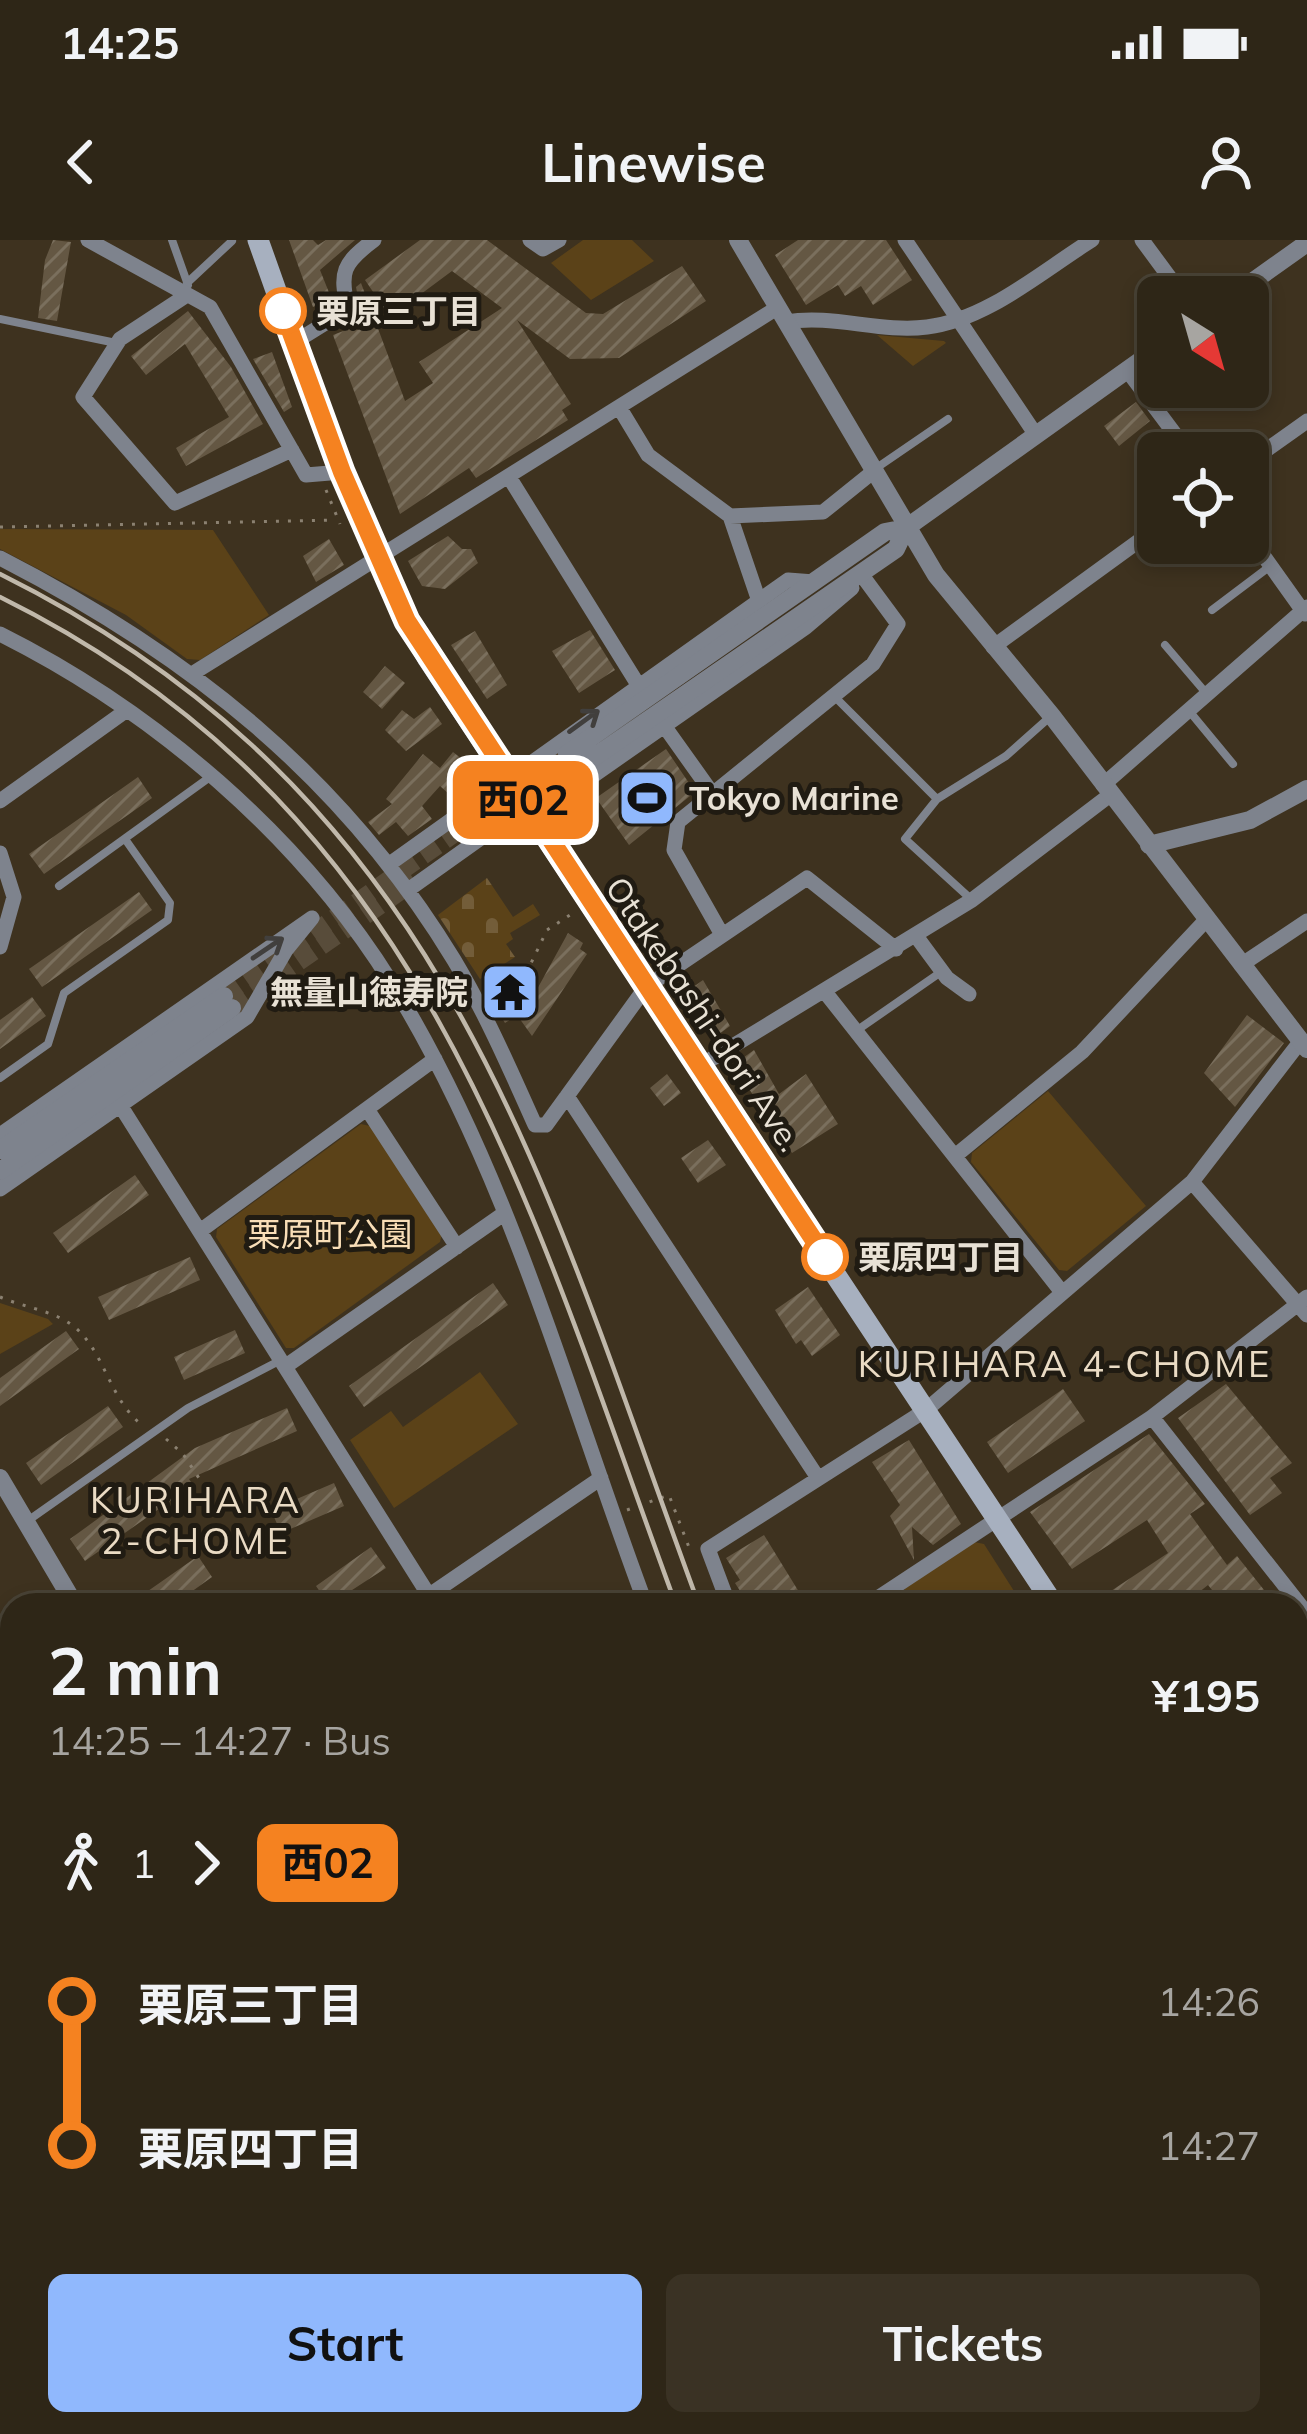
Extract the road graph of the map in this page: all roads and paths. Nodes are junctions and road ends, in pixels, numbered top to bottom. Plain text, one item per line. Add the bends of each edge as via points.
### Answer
1 (88, 240) edge
2 (172, 240) edge
3 (258, 240) edge
4 (374, 240) edge
5 (530, 240) edge
6 (559, 240) edge
7 (738, 240) edge
8 (905, 240) edge
9 (1093, 240) edge
10 (1142, 240) edge
11 (232, 241) edge
12 (1307, 243) edge
13 (1169, 276) edge
14 (1261, 276) edge
15 (188, 292) junction
16 (782, 315) junction
17 (0, 319) edge
18 (957, 320) junction
19 (295, 342) junction
20 (117, 343) junction
21 (1137, 363) edge
22 (1127, 370) junction
23 (619, 407) junction
24 (948, 419) dead end
25 (1307, 421) edge
26 (1173, 432) edge
27 (1036, 435) junction
28 (1269, 448) edge
29 (292, 450) junction
30 (874, 471) junction
31 (509, 477) junction
32 (333, 478) junction
33 (730, 516) junction
34 (335, 520) junction
35 (0, 526) edge
36 (343, 527) dead end
37 (906, 528) junction
38 (1137, 542) edge
39 (0, 558) edge
40 (377, 558) junction
41 (1270, 566) joint
42 (866, 573) junction
43 (814, 582) junction
44 (759, 601) junction
45 (1212, 610) dead end
46 (1306, 611) edge
47 (0, 634) edge
48 (1165, 645) dead end
49 (993, 647) junction
50 (195, 673) junction
51 (637, 683) junction
52 (1207, 694) junction
53 (835, 697) junction
54 (127, 710) junction
55 (1189, 711) junction
56 (1052, 716) junction
57 (665, 727) junction
58 (1233, 764) dead end
59 (211, 776) junction
60 (509, 780) junction
61 (1307, 789) edge
62 (1106, 790) junction
63 (712, 793) junction
64 (937, 799) junction
65 (0, 801) edge
66 (526, 806) junction
67 (125, 839) junction
68 (1149, 845) junction
69 (0, 853) edge
70 (388, 865) junction
71 (58, 886) dead end
72 (408, 890) junction
73 (972, 900) junction
74 (332, 903) junction
75 (573, 913) dead end
76 (312, 918) junction
77 (1206, 920) junction
78 (1307, 921) edge
79 (722, 933) junction
80 (916, 936) junction
81 (0, 947) edge
82 (896, 949) junction
83 (1241, 965) junction
84 (942, 971) junction
85 (521, 984) dead end
86 (646, 987) junction
87 (825, 992) junction
88 (969, 994) dead end
89 (856, 1031) junction
90 (1304, 1045) edge
91 (435, 1059) junction
92 (700, 1066) junction
93 (0, 1078) edge
94 (567, 1096) junction
95 (120, 1105) junction
96 (367, 1109) junction
97 (0, 1135) edge
98 (0, 1150) edge
99 (956, 1156) junction
100 (0, 1171) edge
101 (1192, 1182) junction
102 (0, 1189) edge
103 (502, 1216) junction
104 (200, 1231) junction
105 (457, 1247) junction
106 (1061, 1291) junction
107 (0, 1297) edge
108 (1304, 1306) edge
109 (284, 1363) junction
110 (926, 1410) junction
111 (1152, 1417) junction
112 (155, 1433) junction
113 (0, 1478) edge
114 (601, 1478) junction
115 (818, 1478) junction
116 (220, 1510) dead end
117 (622, 1515) dead end
118 (997, 1518) junction
119 (26, 1522) junction
120 (685, 1535) dead end
121 (68, 1593) edge
122 (421, 1593) edge
123 (439, 1593) edge
124 (642, 1593) edge
125 (724, 1593) edge
126 (886, 1593) edge
127 (1046, 1593) edge
128 (1290, 1593) edge

1 - 15 street
2 - 15 lane
3 - 19 main road, Otakebashi-dori Ave.
4 - 19 street via 346,260 340,276 348,309
5 - 6 street via 543,249
7 - 16 street
8 - 18 street
9 - 18 street
10 - 13 street
11 - 15 lane
12 - 14 street
15 - 20 street
15 - 29 street via 210,308
16 - 18 street via 923,328
16 - 23 street
16 - 30 street
17 - 20 lane
18 - 27 street
19 - 32 main road, Otakebashi-dori Ave.
20 - 29 street via 83,397 175,503
21 - 22 street
22 - 26 street
22 - 27 street
23 - 31 street
23 - 33 street via 648,455
24 - 30 lane
25 - 28 street
27 - 37 street
29 - 32 street via 306,476
30 - 33 street via 823,512
30 - 37 street
31 - 40 street
31 - 51 street
32 - 34 path
32 - 40 main road, Otakebashi-dori Ave.
33 - 44 street
34 - 35 path
34 - 36 path
37 - 42 street via 896,549
37 - 43 street via 884,532
37 - 49 street
38 - 49 street
39 - 50 street via 104,611
40 - 50 street
40 - 60 main road, Otakebashi-dori Ave. via 428,659
41 - 45 lane
41 - 46 street
42 - 43 street via 572,761
42 - 53 street via 898,626 873,664
42 - 57 street via 806,627
43 - 44 street via 788,580
44 - 51 street
46 - 52 street
47 - 54 street
48 - 52 lane
49 - 56 street
50 - 70 street via 274,740
60 -> 51 street
52 - 55 street
53 - 63 street
53 - 64 lane
54 - 59 street
54 - 65 street
55 - 58 lane
55 - 62 street
56 - 62 street
56 - 64 lane
57 - 63 street
57 - 66 street via 564,796
59 - 67 lane
59 - 74 street
60 - 66 main road, Otakebashi-dori Ave.
60 - 70 street
61 - 68 street via 1250,820
62 - 68 street
62 - 73 street
63 - 79 street via 678,822 674,850
64 - 73 lane via 905,839
66 - 72 street
66 - 86 main road, Otakebashi-dori Ave.
67 - 71 lane
67 - 93 lane via 170,902 168,920 64,993 47,1044
68 - 77 street
69 - 81 street via 14,897
70 - 72 street
72 - 94 street via 464,978 536,1124 546,1125
73 - 80 street
74 - 76 street
74 - 91 street
75 - 85 path via 547,930
76 - 95 street via 247,1018
97 -> 76 street
77 - 83 street
77 - 99 street via 1082,1052
78 - 83 street
79 - 82 street via 807,878
79 - 86 street
80 - 82 street
80 - 84 street
82 - 87 street
83 - 90 street
84 - 88 street
84 - 89 lane
86 - 92 main road, Otakebashi-dori Ave.
86 - 94 street
87 - 89 street
87 - 92 street
89 - 99 street
90 - 101 street
91 - 96 street
91 - 103 street
92 - 110 main road, Otakebashi-dori Ave.
94 - 115 street
95 - 102 street
95 - 104 street
96 - 104 street
96 - 105 street
98 - 100 street via 228,1002
99 - 106 street
101 - 106 street
101 - 108 street
103 - 105 street
103 - 114 street
104 - 109 street
105 - 109 street
106 - 110 street
107 - 112 path via 72,1325 119,1406
108 - 111 street
109 - 112 lane via 216,1390
109 - 122 street
110 - 115 street
110 - 118 main road, Otakebashi-dori Ave.
111 - 118 street
111 - 128 street
112 - 116 path via 183,1454
112 - 119 lane
113 - 119 street
114 - 123 street
114 - 124 street
115 - 125 street via 708,1549
117 - 120 path via 670,1497
118 - 126 street
118 - 127 main road, Otakebashi-dori Ave.
119 - 121 street

